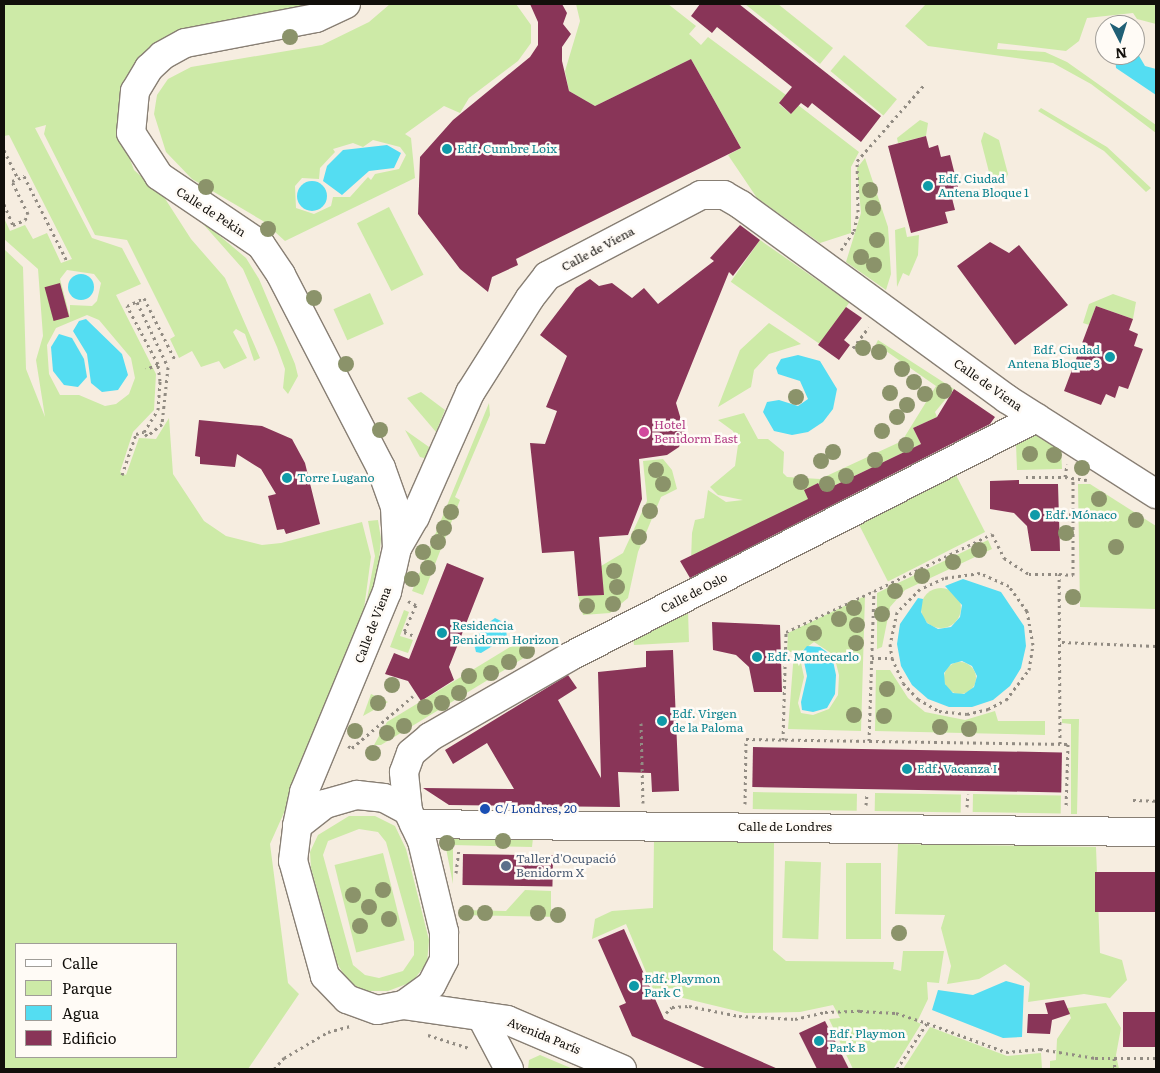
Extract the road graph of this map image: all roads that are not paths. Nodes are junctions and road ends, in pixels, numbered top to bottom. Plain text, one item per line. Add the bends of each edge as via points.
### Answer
1 (346, 4) edge
2 (1036, 418) junction
3 (1156, 494) edge
4 (397, 548) junction
5 (411, 817) junction
6 (297, 826) junction
7 (1156, 832) edge
8 (403, 1005) junction
9 (481, 1016) junction
10 (504, 1060) edge
11 (622, 1069) edge

1 - 4 street, Calle de Pekin via 316,18 185,43 162,56 149,68 135,91 131,133 159,176 261,245 281,275 381,468 395,507
2 - 3 street, Calle de Viena
2 - 4 street, Calle de Viena via 741,205 711,194 547,276 470,393 416,517
2 - 5 street, Calle de Oslo via 569,657 430,737 411,753 404,772
4 - 6 street, Calle de Viena via 387,592 304,792
5 - 6 street via 384,798 357,795 325,804
5 - 7 street, Calle de Londres via 644,826
5 - 8 street, Calle de Oslo via 444,932 444,960 430,985
6 - 8 street, Calle de Viena via 293,861 325,976 347,999 377,1010
8 - 9 street, Avenida París
9 - 10 street
9 - 11 street, Avenida París via 507,1020

